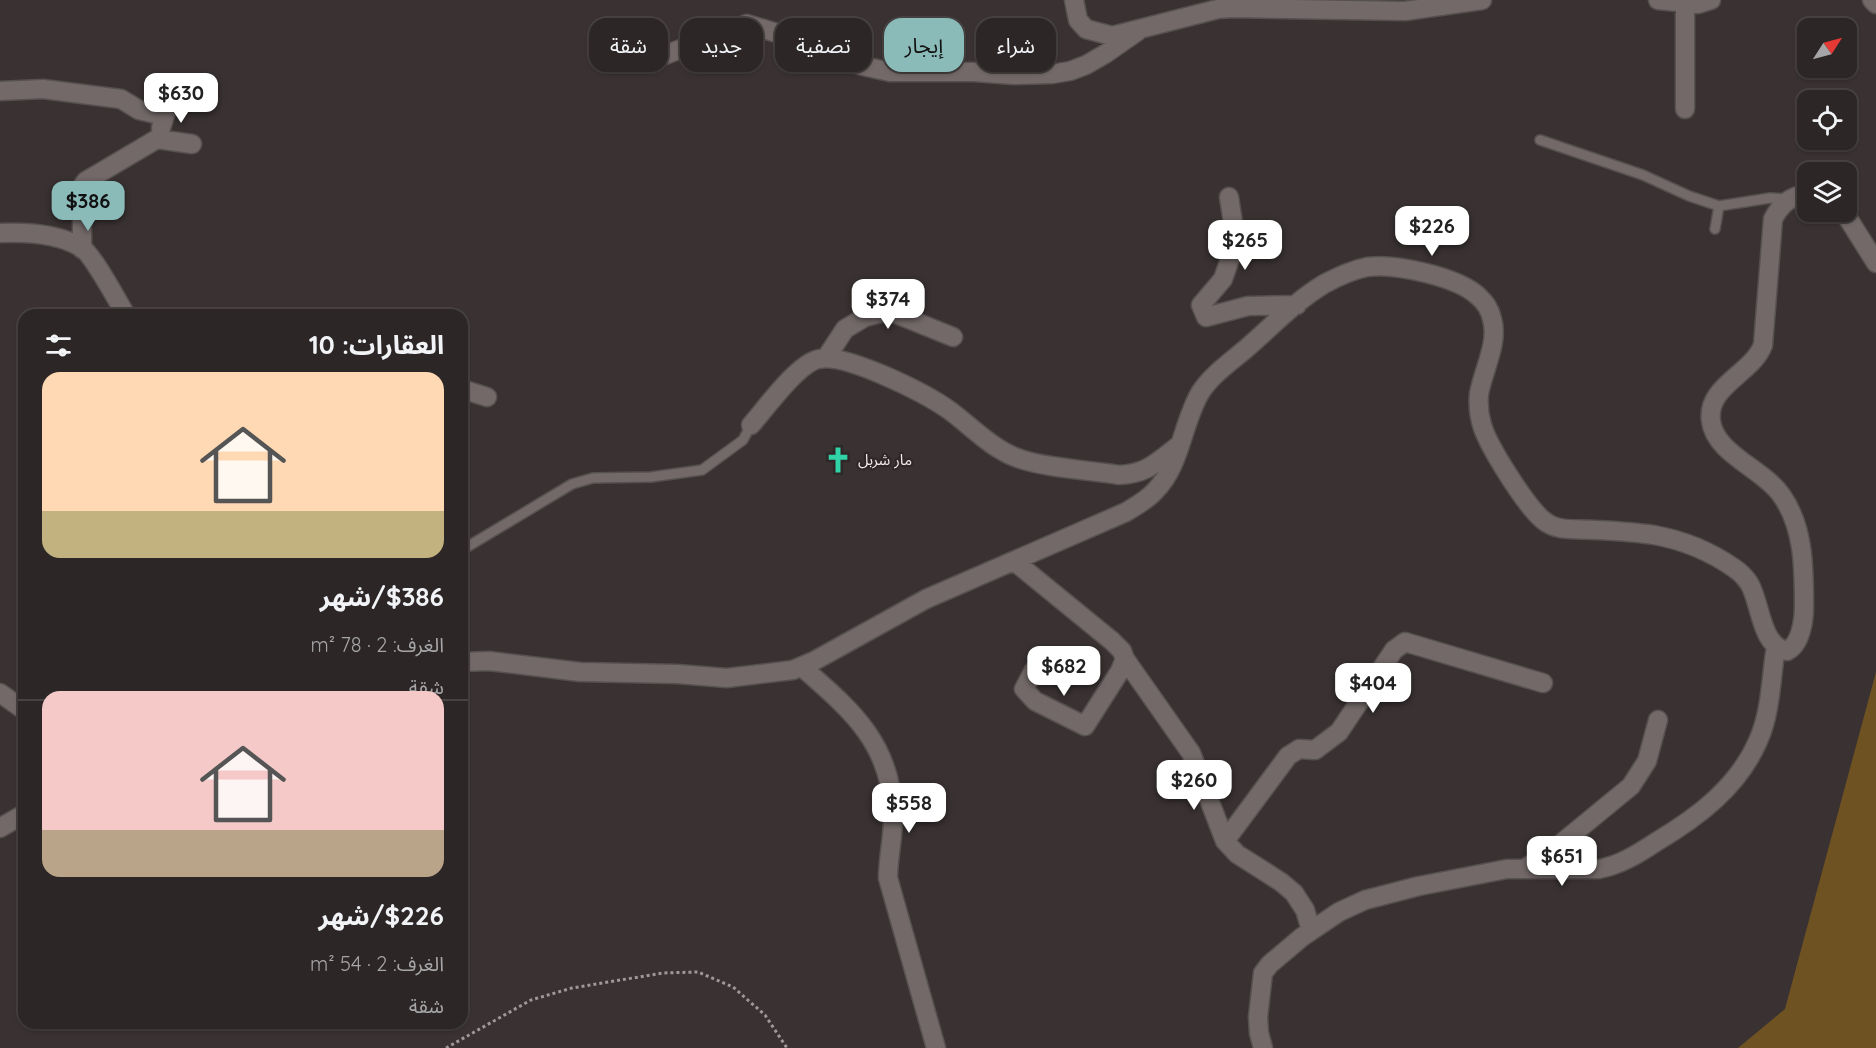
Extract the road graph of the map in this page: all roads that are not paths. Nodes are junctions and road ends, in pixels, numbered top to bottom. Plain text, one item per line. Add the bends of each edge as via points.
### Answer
1 (1074, 0) edge
2 (1482, 0) edge
3 (1658, 0) edge
4 (1711, 0) edge
5 (1872, 0) edge
6 (1685, 4) junction
7 (1876, 4) edge
8 (1138, 31) junction
9 (668, 55) edge
10 (0, 92) edge
11 (1685, 109) dead end
12 (157, 139) junction
13 (1540, 140) dead end
14 (192, 144) dead end
15 (1229, 197) dead end
16 (1797, 197) edge
17 (1789, 199) junction
18 (1719, 206) junction
19 (1850, 222) edge
20 (1715, 229) dead end
21 (0, 233) edge
22 (82, 249) junction
23 (1876, 263) edge
24 (1297, 304) junction
25 (122, 309) edge
26 (953, 337) dead end
27 (826, 358) junction
28 (468, 391) edge
29 (487, 398) dead end
30 (751, 425) joint
31 (1179, 445) junction
32 (468, 546) edge
33 (1014, 561) junction
34 (1776, 646) junction
35 (1125, 658) junction
36 (468, 662) edge
37 (802, 667) junction
38 (1034, 670) dead end
39 (1543, 683) dead end
40 (0, 693) edge
41 (18, 706) edge
42 (1659, 720) dead end
43 (18, 818) edge
44 (0, 828) edge
45 (1225, 841) junction
46 (1526, 868) junction
47 (1311, 930) junction
48 (936, 1048) edge
49 (1263, 1048) edge

1 - 8 street via 1078,20 1086,29 1112,36
2 - 8 street via 1405,11 1218,9
3 - 6 street
4 - 6 street
5 - 7 street
6 - 11 street
8 - 9 street via 1086,64 1052,74 890,72 747,24
10 - 12 street via 43,89 121,99 139,110 167,107
12 - 14 street
12 - 22 street via 83,185
13 - 18 lane
15 - 24 street via 1236,242 1223,279 1201,305 1206,317 1248,306
16 - 17 street
17 - 18 lane
17 - 34 street via 1773,219 1763,345 1719,393 1710,410 1719,441 1774,486 1799,534 1803,618 1792,648 1784,651
18 - 20 lane
19 - 23 street
21 - 22 street via 33,233
22 - 25 street
24 - 31 street via 1207,384
24 - 34 street via 1340,276 1376,266 1447,280 1478,295 1488,307 1494,335 1479,394 1482,428 1529,504 1542,519 1557,527 1653,535 1700,549 1733,567 1749,582 1767,633
26 - 27 street via 889,311 865,317 845,329
27 - 30 street via 802,366
27 - 31 street via 870,369 913,390 946,408 1003,452 1029,461 1132,474 1151,468
28 - 29 street
30 - 32 lane via 743,440 702,470 651,477 593,478 572,484
31 - 33 street via 1164,480 1140,503
33 - 35 street via 1112,641
33 - 37 street via 926,599
34 - 46 street via 1759,739 1720,796 1691,821 1610,867
35 - 38 street via 1085,726 1035,701 1024,689
35 - 45 street via 1191,753
36 - 37 street via 580,672 727,678
37 - 48 street via 855,716 884,762 894,816 888,878
39 - 45 street via 1406,642 1394,650 1340,732 1315,750 1299,749 1287,756
40 - 41 street
42 - 46 street via 1647,761 1631,786
43 - 44 street
45 - 47 street via 1237,854 1294,892
46 - 47 street via 1365,900
47 - 49 street via 1263,973 1258,1017

